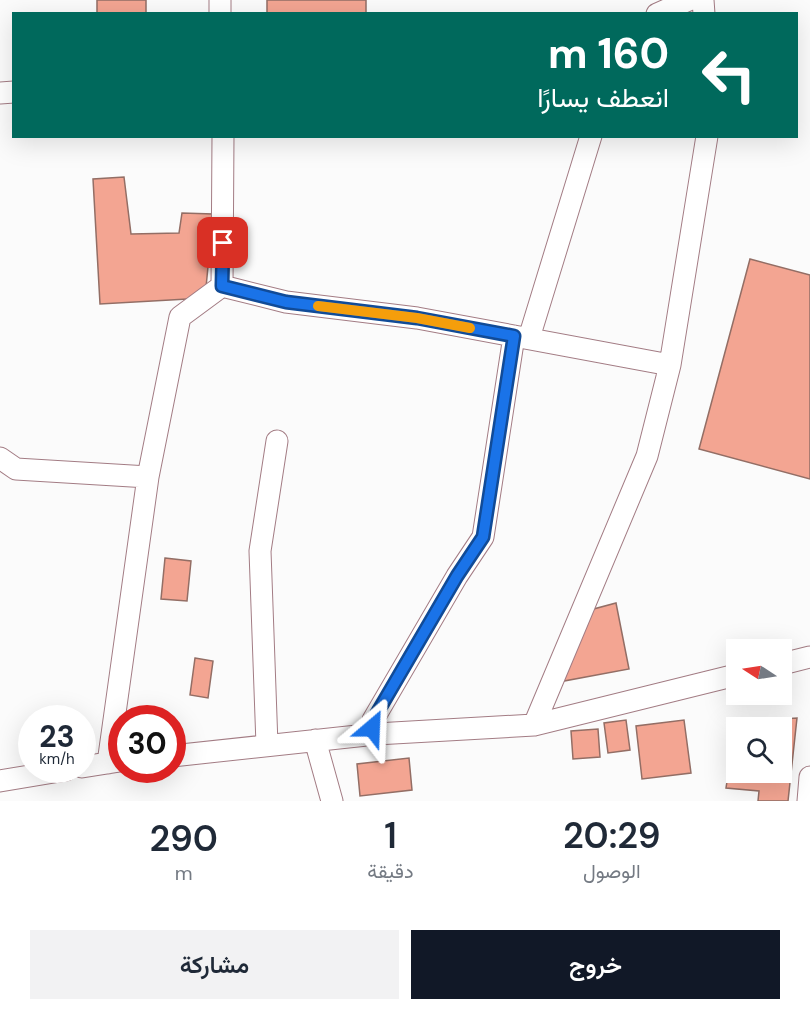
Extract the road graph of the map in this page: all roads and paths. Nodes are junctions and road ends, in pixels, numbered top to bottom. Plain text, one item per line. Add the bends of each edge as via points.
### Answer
1 (689, 0) edge
2 (662, 12) edge
3 (223, 138) edge
4 (590, 138) edge
5 (707, 138) edge
6 (222, 286) junction
7 (522, 337) junction
8 (670, 365) junction
9 (277, 441) dead end
10 (0, 458) edge
11 (148, 477) junction
12 (810, 657) edge
13 (792, 662) edge
14 (726, 677) edge
15 (122, 705) edge
16 (534, 725) junction
17 (376, 734) junction
18 (315, 740) junction
19 (267, 745) junction
20 (186, 754) edge
21 (18, 777) edge
22 (810, 777) edge
23 (0, 780) edge
24 (332, 801) edge
25 (808, 801) edge

1 - 2 street
3 - 6 street
4 - 7 street
5 - 8 street
6 - 7 street via 286,302 417,318
6 - 11 street via 180,317
7 - 8 street
7 - 17 street via 483,537 373,720
8 - 16 street via 647,456
9 - 19 street via 260,551
10 - 11 street via 16,469
11 - 15 street
12 - 13 street
14 - 16 street
16 - 17 street
17 - 18 street
18 - 19 street
18 - 24 street
19 - 20 street
21 - 23 street
22 - 25 street

